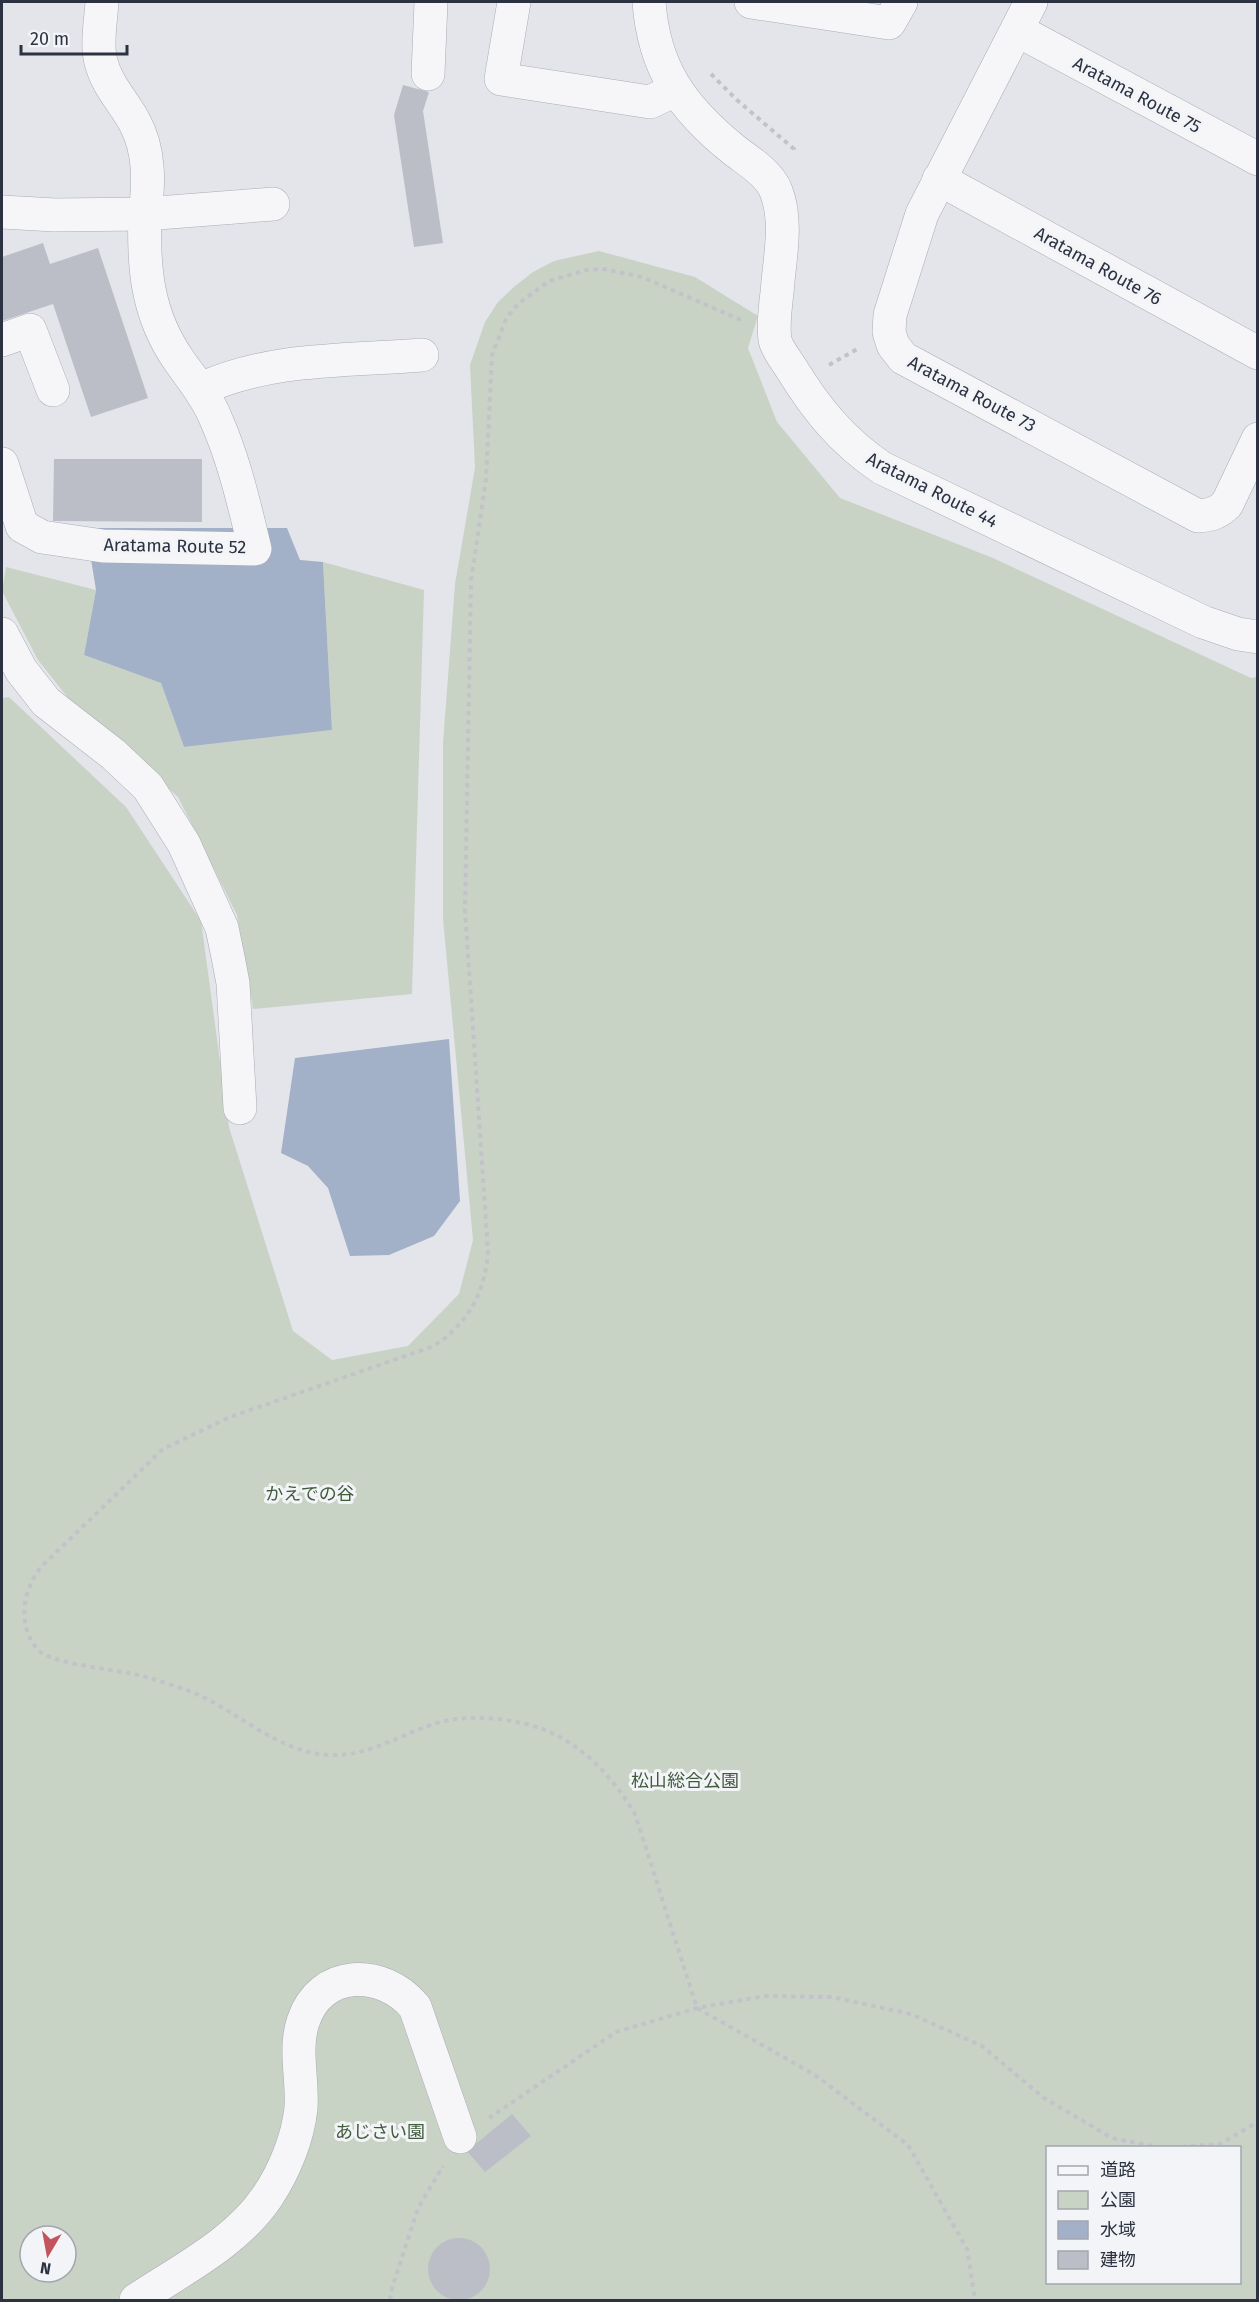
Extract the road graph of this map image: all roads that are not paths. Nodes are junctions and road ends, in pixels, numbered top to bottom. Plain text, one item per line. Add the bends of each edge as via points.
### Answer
1 (102, 2) edge
2 (431, 2) edge
3 (514, 2) edge
4 (649, 2) edge
5 (751, 2) edge
6 (901, 2) edge
7 (1024, 16) edge
8 (428, 74) dead end
9 (675, 90) junction
10 (1257, 159) edge
11 (939, 179) junction
12 (273, 204) dead end
13 (2, 212) edge
14 (145, 214) junction
15 (2, 340) edge
16 (1257, 353) edge
17 (423, 355) dead end
18 (201, 389) junction
19 (53, 390) dead end
20 (1257, 439) edge
21 (2, 464) edge
22 (12, 533) edge
23 (2, 634) edge
24 (1257, 637) edge
25 (240, 1108) dead end
26 (460, 2138) road end
27 (136, 2301) edge

1 - 14 street, Aratama Route 52 via 100,60 109,85 136,124 146,153 149,182
2 - 8 street
3 - 9 street via 501,79 650,102
4 - 9 street via 651,28
5 - 6 street via 889,23
7 - 10 street, Aratama Route 75
7 - 11 street
9 - 24 street, Aratama Route 44 via 694,116 765,175 775,189 782,231 765,334 833,428 857,451 882,468 1203,621
11 - 16 street, Aratama Route 76
11 - 20 street, Aratama Route 73 via 922,214 893,300 889,332 903,358 1198,516 1220,512 1227,504
12 - 14 street
13 - 14 street
14 - 18 street, Aratama Route 52 via 144,256 160,330
15 - 19 street via 30,330
17 - 18 street via 288,365 243,373
18 - 22 street, Aratama Route 52 via 239,484 255,549 103,546
21 - 22 street, Aratama Route 52
23 - 25 street via 21,670 46,702 148,787 184,844 222,928 233,983
26 - 27 street via 415,2007 400,1991 381,1981 359,1979 338,1983 320,1995 303,2023 301,2108 290,2149 267,2197 223,2242

